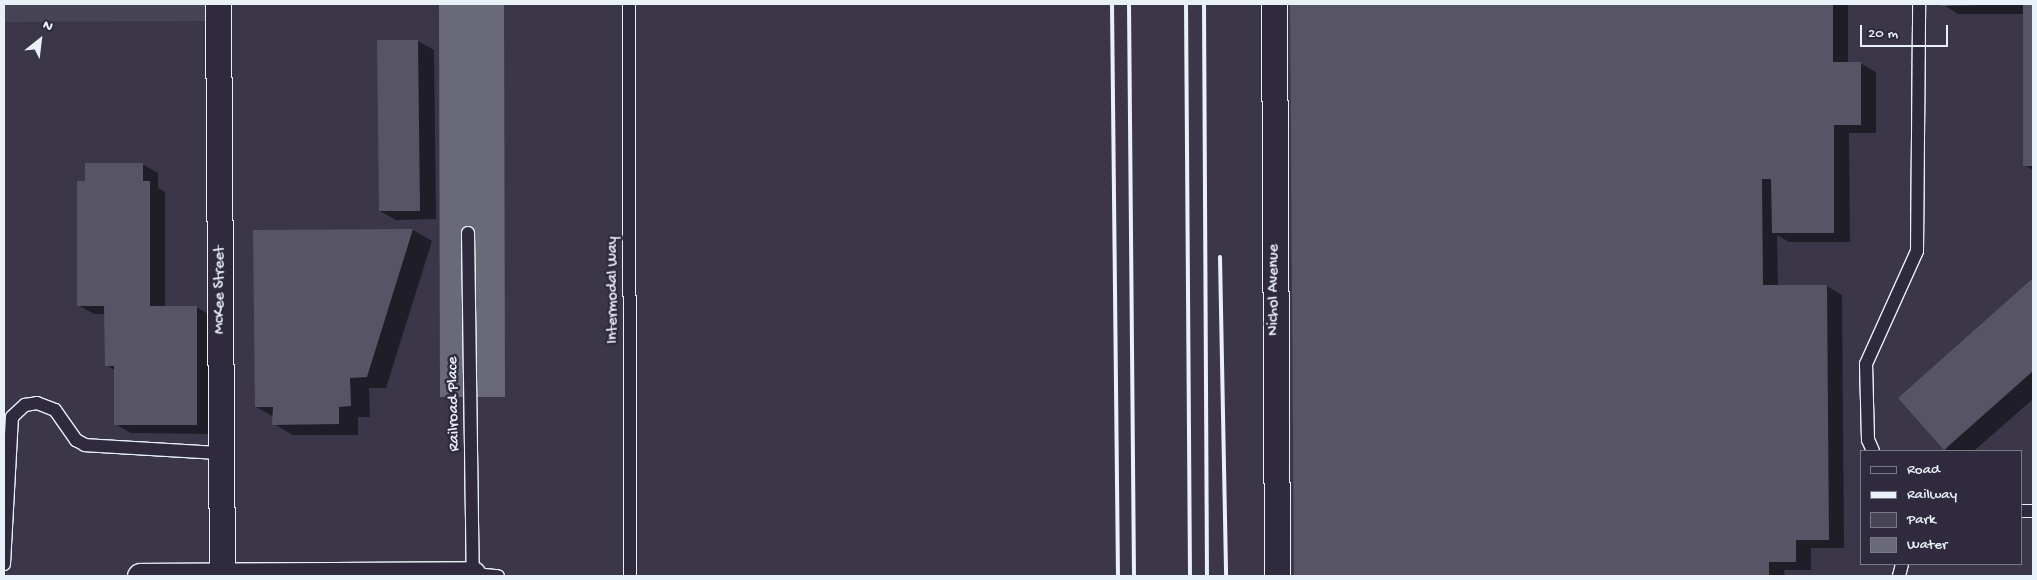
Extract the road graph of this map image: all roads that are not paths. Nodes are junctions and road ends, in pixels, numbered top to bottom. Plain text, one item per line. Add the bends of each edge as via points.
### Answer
1 (218, 4) edge
2 (630, 4) edge
3 (1274, 4) edge
4 (1919, 4) edge
5 (468, 233) dead end
6 (1873, 450) edge
7 (221, 453) junction
8 (4, 564) edge
9 (473, 574) junction
10 (140, 576) edge
11 (222, 576) edge
12 (498, 576) edge
13 (630, 576) edge
14 (1278, 576) edge

1 - 7 street, McKee Street
2 - 13 lane, Intermodal Way
3 - 14 street, Nichol Avenue
4 - 6 lane via 1917,251 1866,364 1868,440
5 - 9 lane, Railroad Place
7 - 8 lane via 85,445 76,440 55,410 37,403 25,406 12,418
7 - 11 street, McKee Street
9 - 11 street
9 - 12 lane
10 - 11 street

